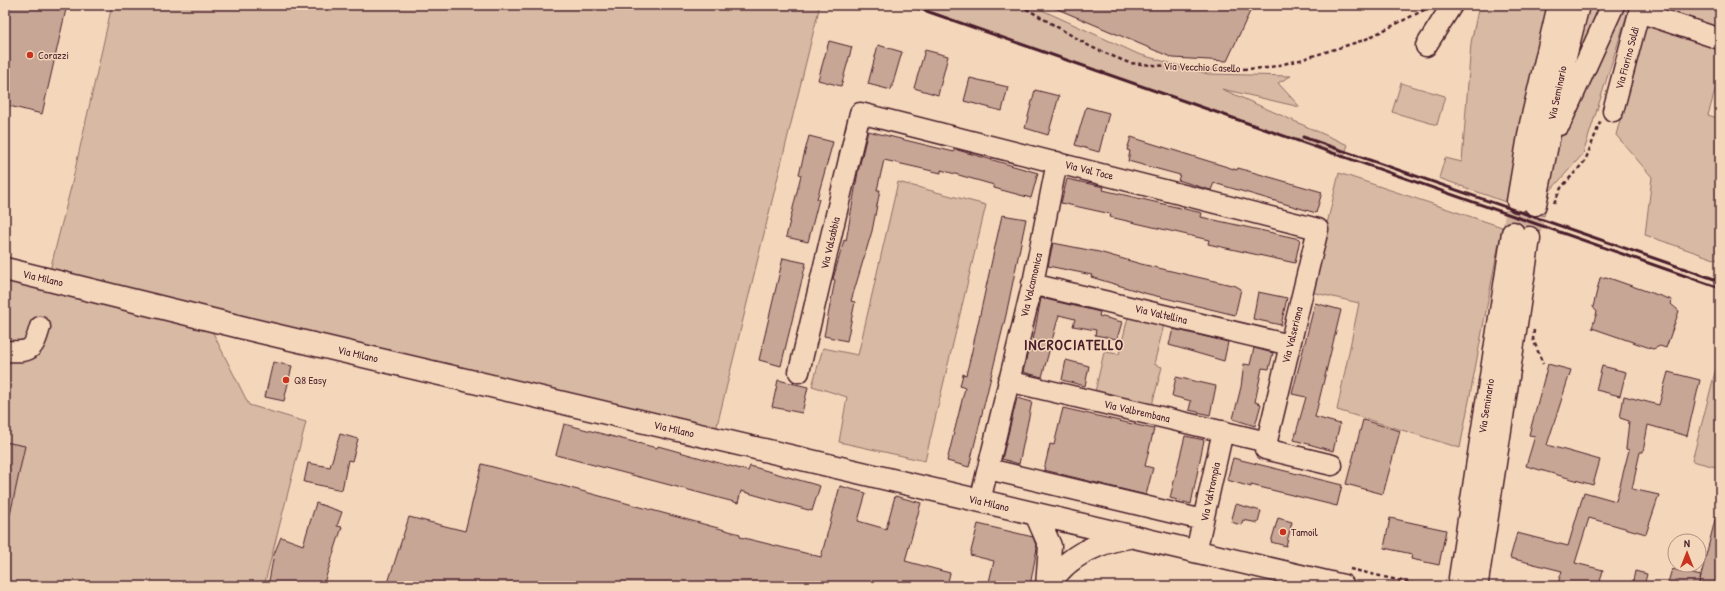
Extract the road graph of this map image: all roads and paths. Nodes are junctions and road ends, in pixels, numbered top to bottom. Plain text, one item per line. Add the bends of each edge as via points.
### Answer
1 (1020, 5) edge
2 (1434, 5) edge
3 (1452, 5) edge
4 (1544, 5) edge
5 (1559, 5) edge
6 (1578, 5) edge
7 (1613, 5) edge
8 (1640, 8) edge
9 (1720, 39) edge
10 (1426, 46) dead end
11 (1613, 111) joint
12 (860, 113) joint
13 (1531, 124) junction
14 (1544, 158) junction
15 (1057, 162) junction
16 (1535, 204) junction
17 (1318, 229) joint
18 (1521, 236) tunnel mouth
19 (5, 269) edge
20 (1032, 284) junction
21 (1535, 324) dead end
22 (40, 327) dead end
23 (1290, 344) junction
24 (5, 351) edge
25 (1543, 364) dead end
26 (799, 372) dead end
27 (1008, 381) junction
28 (1223, 432) junction
29 (1267, 442) junction
30 (1332, 465) dead end
31 (988, 469) junction
32 (980, 501) junction
33 (1036, 514) junction
34 (1203, 520) junction
35 (1068, 522) junction
36 (1133, 537) junction
37 (1050, 546) junction
38 (1196, 552) junction
39 (1069, 562) junction
40 (1469, 580) dead end
41 (1047, 585) edge
42 (1343, 586) edge

1 - 2 path, Via Vecchio Casello via 1091,48 1129,63 1215,70 1267,68 1300,60 1364,40
3 - 10 street
4 - 13 main road
5 - 13 main road, Via Seminario
6 - 14 main road, Via Seminario
7 - 14 main road
8 - 9 street
8 - 11 street, Via Fiorino Soldi
11 - 16 path via 1601,120 1585,161 1561,188
12 - 15 street, Via Val Toce
12 - 26 street, Via Valsabbia
13 - 16 main road, Via Seminario
14 - 16 main road, Via Seminario
15 - 17 street, Via Val Toce
15 - 20 street, Via Valcamonica
17 - 23 street, Via Valseriana
18 - 40 main road, Via Seminario
19 - 32 main road, Via Milano
20 - 23 street, Via Valtellina
20 - 27 street, Via Valcamonica
21 - 25 path via 1533,339
22 - 24 street via 35,344 25,352
23 - 29 street, Via Valseriana
27 - 28 street, Via Valbrembana
27 - 31 street, Via Valcamonica
28 - 29 street, Via Valbrembana
28 - 34 street, Via Valtrompia
29 - 30 street via 1266,449
31 - 32 street, Via Valcamonica
31 - 34 street
32 - 33 main road, Via Milano
33 - 35 main road, Via Milano
33 - 37 main road
34 - 38 street, Via Valtrompia
35 - 36 main road, Via Milano
35 - 37 main road via 1061,527
35 - 39 main road via 1073,530 1074,544
36 - 38 main road, Via Milano
36 - 39 main road via 1102,544
37 - 41 main road
38 - 42 main road, Via Milano
39 - 41 main road

